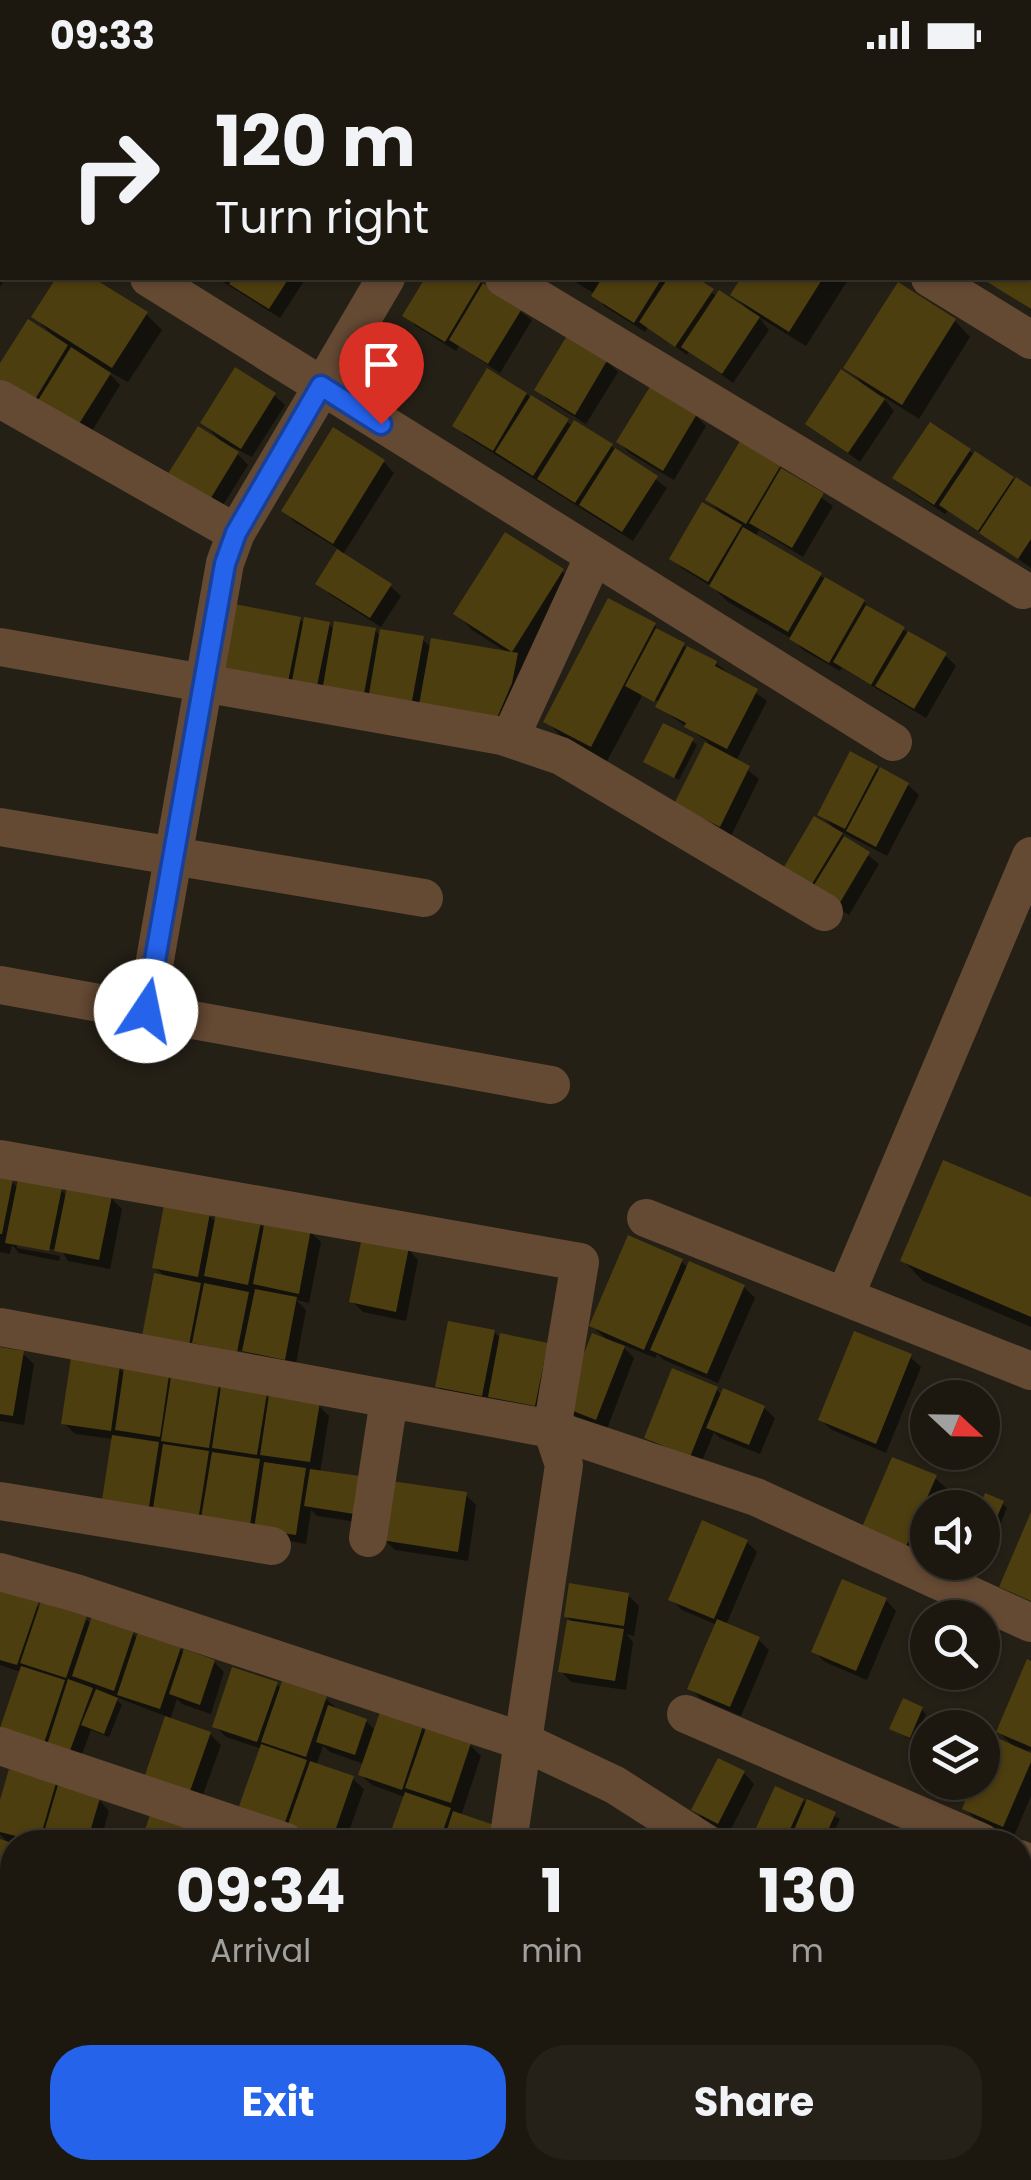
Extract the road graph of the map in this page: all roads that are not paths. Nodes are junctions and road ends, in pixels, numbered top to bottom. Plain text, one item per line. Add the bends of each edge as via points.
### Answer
1 (153, 280) edge
2 (385, 280) edge
3 (507, 280) edge
4 (933, 280) edge
5 (1031, 340) edge
6 (321, 386) junction
7 (0, 399) edge
8 (236, 533) junction
9 (594, 556) junction
10 (1023, 590) dead end
11 (0, 647) edge
12 (206, 684) junction
13 (510, 738) junction
14 (892, 742) dead end
15 (0, 827) edge
16 (1031, 856) edge
17 (175, 857) junction
18 (424, 898) dead end
19 (824, 912) dead end
20 (0, 985) edge
21 (146, 1011) junction
22 (552, 1085) dead end
23 (0, 1158) edge
24 (646, 1218) dead end
25 (845, 1296) junction
26 (0, 1327) edge
27 (1031, 1371) edge
28 (389, 1399) junction
29 (552, 1429) junction
30 (0, 1501) edge
31 (368, 1538) dead end
32 (272, 1546) dead end
33 (0, 1572) edge
34 (1031, 1623) edge
35 (686, 1714) dead end
36 (522, 1741) junction
37 (0, 1746) edge
38 (250, 1830) edge
39 (510, 1830) edge
40 (685, 1830) edge
41 (953, 1830) edge

1 - 6 street
2 - 6 street
3 - 10 street
4 - 5 street
6 - 8 street
6 - 9 street
7 - 8 street
8 - 12 street
9 - 13 street
9 - 14 street
11 - 12 street
12 - 13 street
12 - 17 street
13 - 19 street via 561,756
15 - 17 street
16 - 25 street
17 - 18 street
17 - 21 street
20 - 21 street
21 - 22 street
23 - 29 street via 580,1262
24 - 25 street
25 - 27 street
26 - 28 street
28 - 29 street
28 - 31 street
29 - 34 street via 756,1496
29 - 36 street via 564,1465
30 - 32 street
33 - 36 street
35 - 41 street
36 - 39 street
36 - 40 street via 615,1785
37 - 38 street

